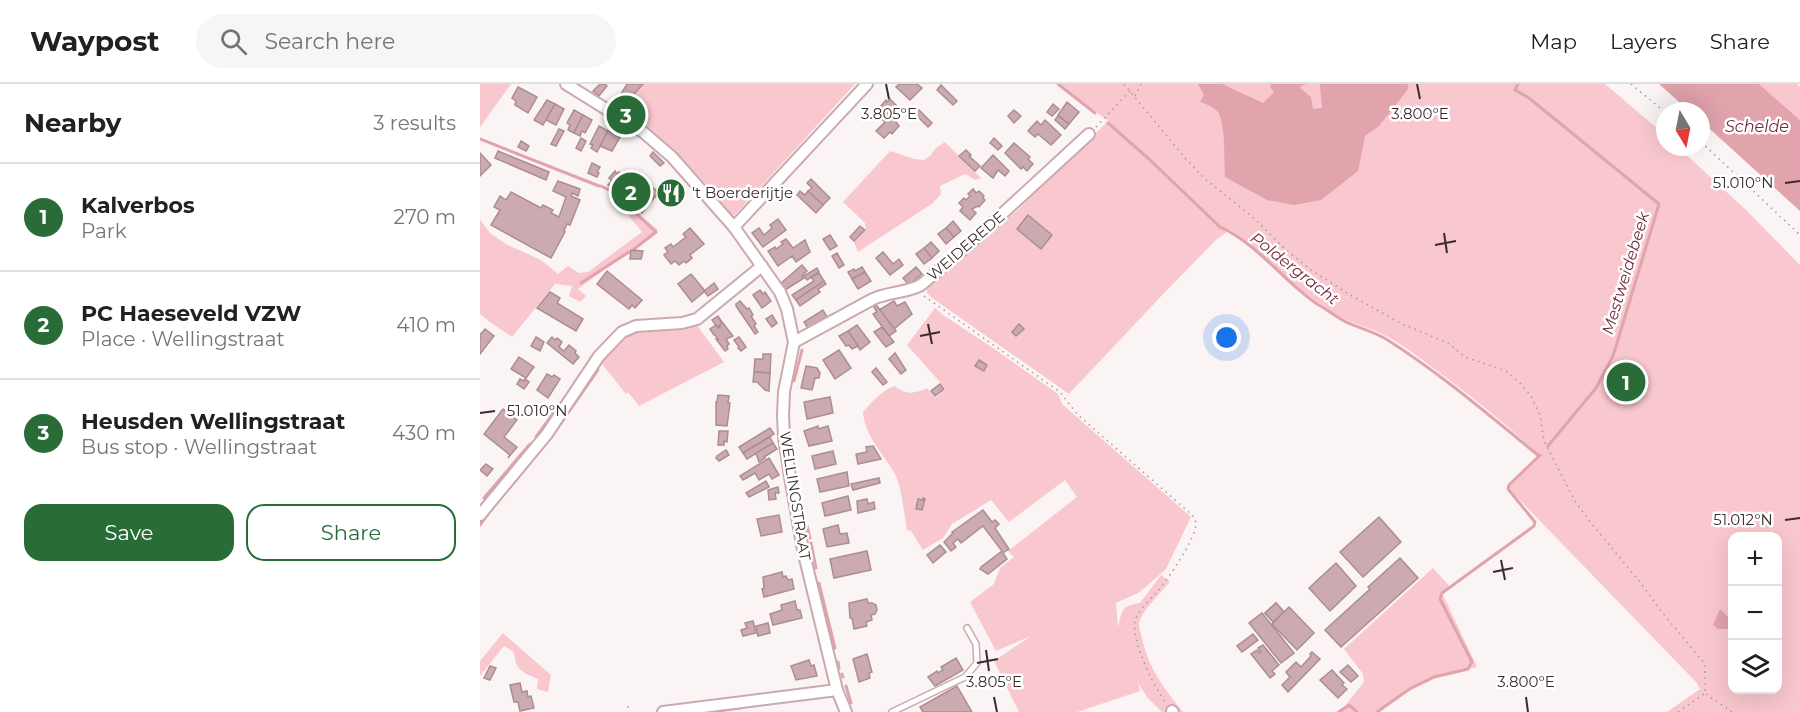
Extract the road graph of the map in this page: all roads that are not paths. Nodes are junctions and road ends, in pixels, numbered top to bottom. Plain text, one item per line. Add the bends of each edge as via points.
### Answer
1 (566, 84) edge
2 (867, 84) edge
3 (1089, 134) road end
4 (734, 227) junction
5 (762, 266) junction
6 (794, 342) junction
7 (480, 515) edge
8 (967, 628) dead end
9 (837, 690) junction
10 (663, 712) edge
11 (846, 712) edge
12 (892, 712) edge

1 - 4 street, WELLINGSTRAAT via 650,138
2 - 4 street
3 - 6 street, WEIDEREDE via 921,285 873,298
4 - 5 street, WELLINGSTRAAT
5 - 6 street, WELLINGSTRAAT via 780,292
5 - 7 street via 697,319 636,326 622,332 599,356 547,434
6 - 9 street, WELLINGSTRAAT via 784,392 784,437 803,550
8 - 12 lane via 976,644 977,663 965,677
9 - 10 street
9 - 11 street, WELLINGSTRAAT

